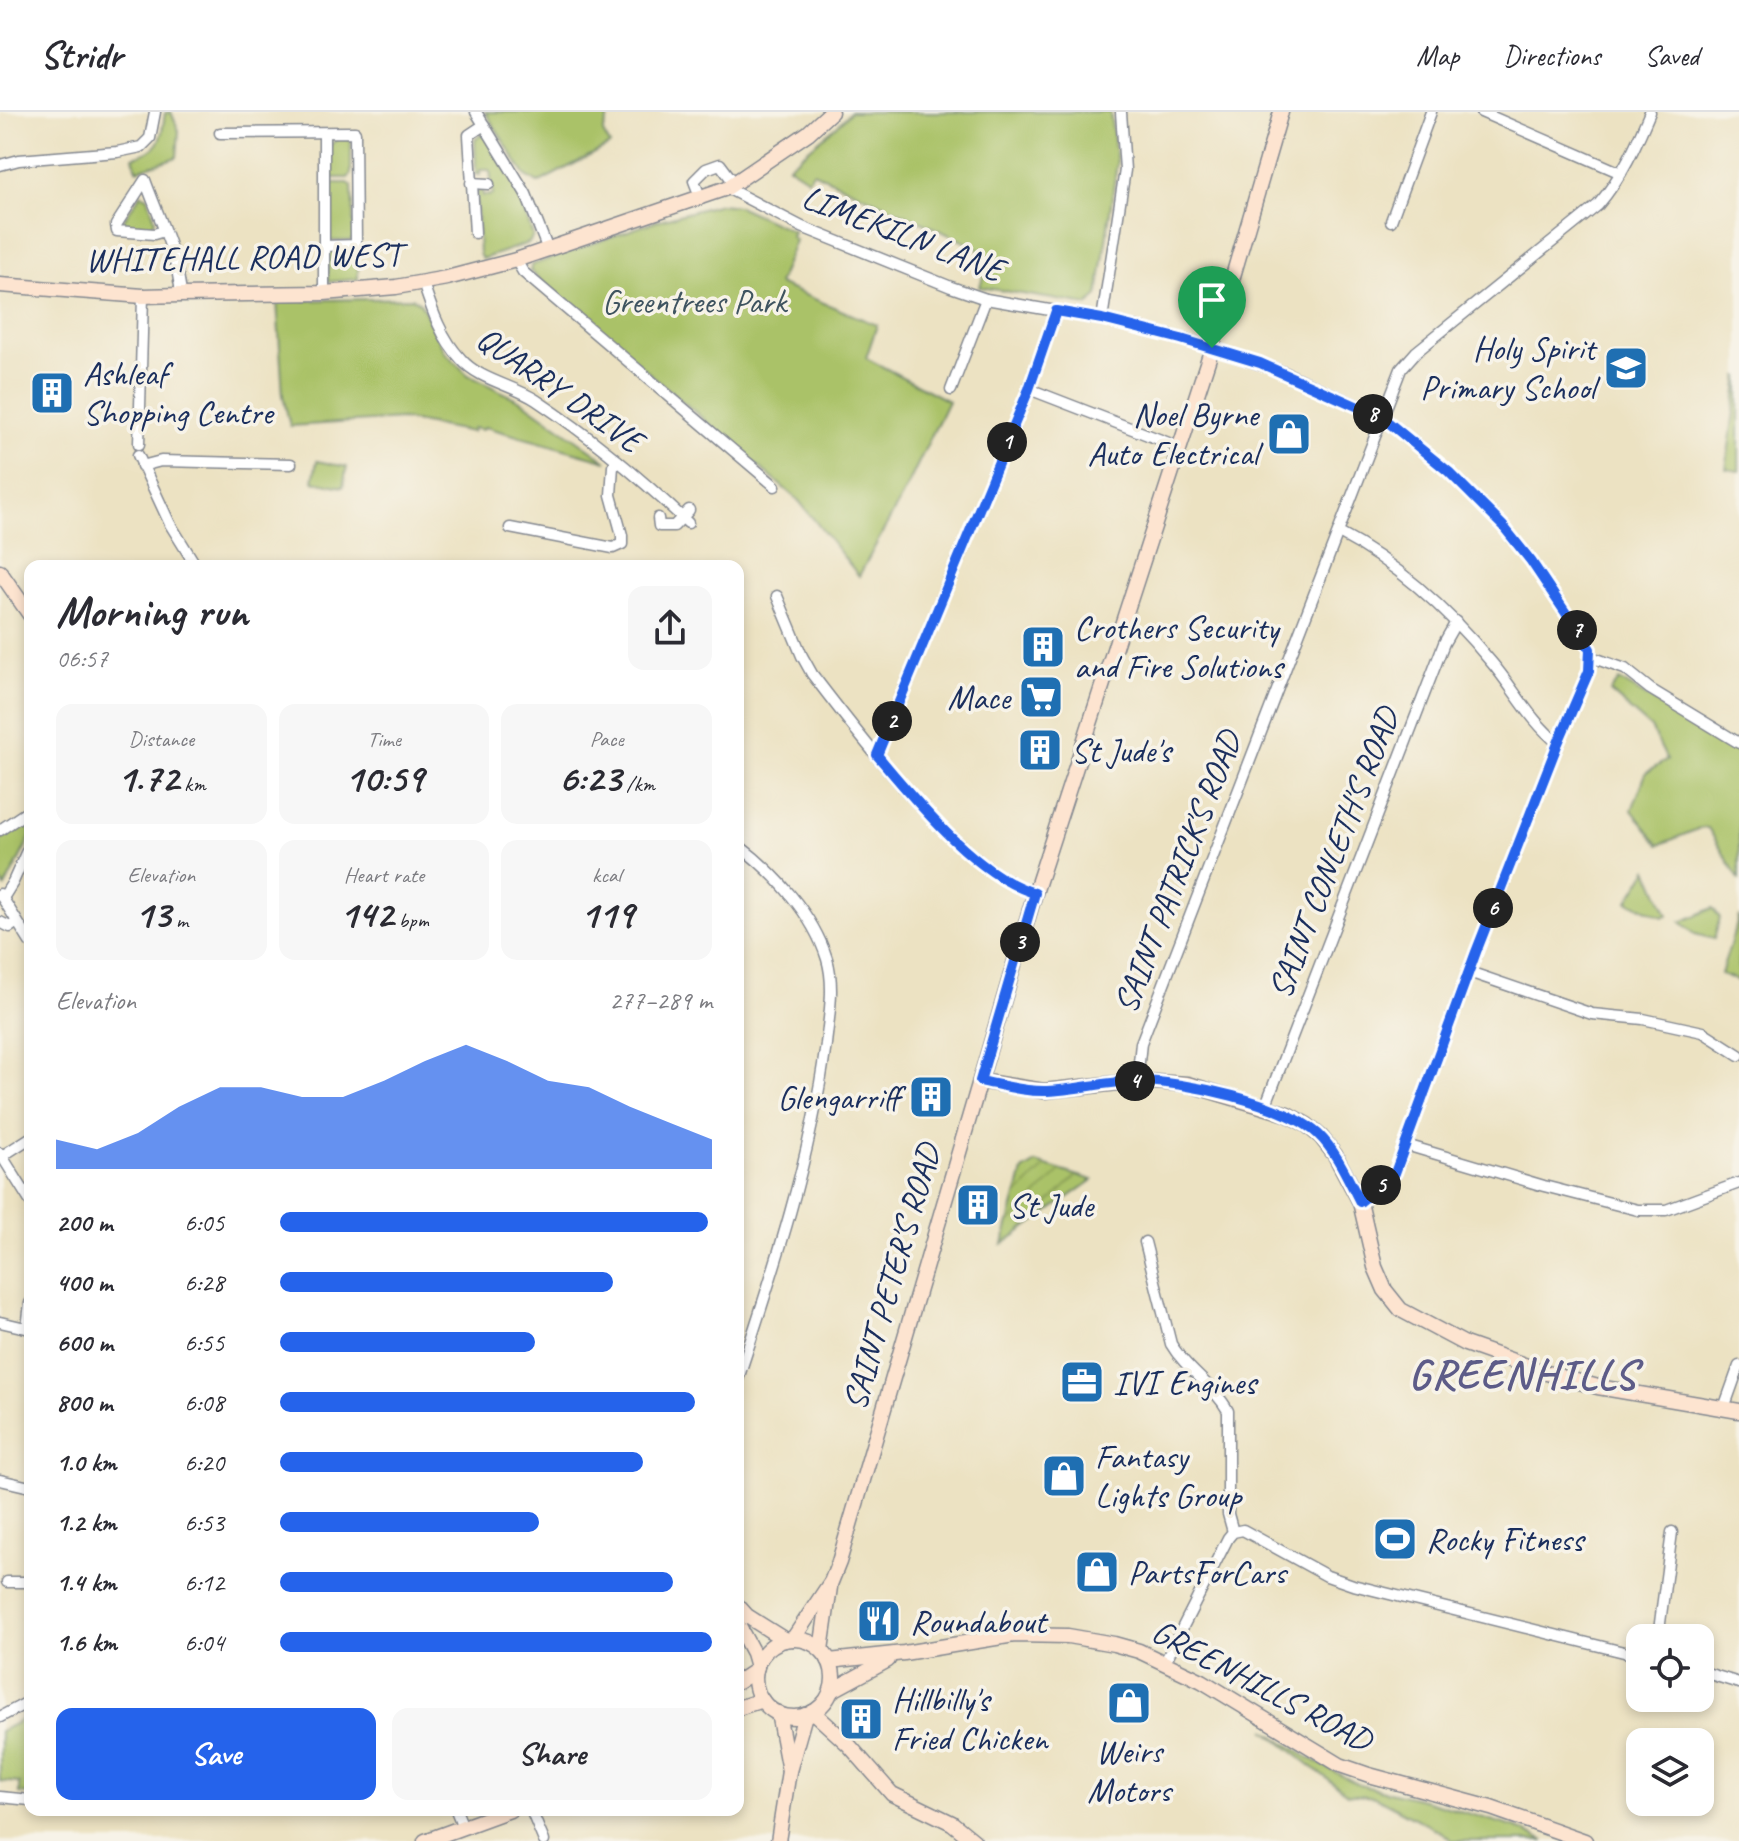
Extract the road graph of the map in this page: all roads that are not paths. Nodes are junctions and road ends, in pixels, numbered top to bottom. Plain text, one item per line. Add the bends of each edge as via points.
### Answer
1 (155, 112) edge
2 (476, 112) edge
3 (831, 112) edge
4 (1121, 112) edge
5 (1281, 112) edge
6 (1431, 112) edge
7 (1481, 112) edge
8 (1650, 112) edge
9 (484, 125) junction
10 (220, 133) dead end
11 (324, 133) junction
12 (0, 165) edge
13 (1621, 173) junction
14 (471, 183) junction
15 (489, 184) dead end
16 (731, 186) junction
17 (701, 199) junction
18 (1391, 221) dead end
19 (164, 231) junction
20 (475, 233) dead end
21 (323, 246) junction
22 (548, 250) junction
23 (516, 260) junction
24 (423, 283) junction
25 (0, 285) edge
26 (324, 293) junction
27 (181, 295) junction
28 (143, 296) junction
29 (986, 299) junction
30 (1056, 311) junction
31 (1102, 319) junction
32 (1212, 348) junction
33 (1029, 389) junction
34 (951, 390) dead end
35 (1383, 418) junction
36 (1179, 447) junction
37 (618, 461) junction
38 (291, 464) dead end
39 (142, 466) junction
40 (775, 486) dead end
41 (658, 518) dead end
42 (510, 528) dead end
43 (1339, 533) junction
44 (192, 560) edge
45 (0, 572) edge
46 (777, 596) dead end
47 (24, 606) edge
48 (1456, 622) junction
49 (1591, 657) junction
50 (1558, 743) junction
51 (1739, 743) edge
52 (877, 755) junction
53 (24, 814) edge
54 (0, 830) edge
55 (744, 849) edge
56 (24, 857) edge
57 (1035, 893) junction
58 (1, 896) edge
59 (0, 922) edge
60 (17, 922) junction
61 (24, 933) edge
62 (1469, 972) junction
63 (1739, 1055) edge
64 (980, 1081) junction
65 (1137, 1081) junction
66 (1265, 1107) junction
67 (24, 1142) edge
68 (1406, 1145) junction
69 (1, 1155) edge
70 (1739, 1183) edge
71 (24, 1191) edge
72 (1360, 1202) junction
73 (1145, 1242) dead end
74 (0, 1322) edge
75 (24, 1327) edge
76 (744, 1351) edge
77 (1739, 1366) edge
78 (1732, 1409) edge
79 (0, 1480) edge
80 (24, 1486) edge
81 (1233, 1532) junction
82 (1672, 1532) dead end
83 (7, 1582) dead end
84 (24, 1582) edge
85 (831, 1582) junction
86 (744, 1613) edge
87 (1660, 1624) edge
88 (744, 1636) edge
89 (789, 1640) junction
90 (904, 1653) junction
91 (1626, 1653) edge
92 (825, 1656) junction
93 (1165, 1662) junction
94 (756, 1668) junction
95 (1714, 1675) edge
96 (744, 1677) edge
97 (1739, 1683) edge
98 (762, 1700) junction
99 (24, 1704) edge
100 (818, 1705) junction
101 (744, 1706) edge
102 (778, 1713) junction
103 (0, 1717) edge
104 (789, 1771) junction
105 (0, 1797) edge
106 (24, 1799) edge
107 (458, 1816) edge
108 (493, 1816) edge
109 (534, 1816) edge
110 (463, 1827) junction
111 (425, 1841) edge
112 (544, 1841) edge
113 (778, 1841) edge
114 (974, 1841) edge
115 (1585, 1841) edge

1 - 12 street via 150,138 141,147
2 - 9 street
3 - 16 main road, WHITEHALL ROAD WEST
4 - 31 street via 1125,170
5 - 32 main road, SAINT PETER'S ROAD
6 - 18 street
7 - 13 street
8 - 13 street, SAINT PATRICK'S ROAD
9 - 14 street via 469,135
9 - 22 street via 526,194
10 - 11 street
11 - 21 street
11 - 21 street via 355,132 356,245
13 - 35 street, SAINT PATRICK'S ROAD via 1598,205 1416,352 1401,369
14 - 15 street
14 - 20 street
16 - 17 main road, WHITEHALL ROAD WEST
16 - 17 street, LIMEKILN LANE via 720,164 706,169 694,181
16 - 29 street, LIMEKILN LANE via 802,227
17 - 22 main road, WHITEHALL ROAD WEST
19 - 19 street via 117,231 145,180
19 - 27 street
21 - 26 street
22 - 23 main road, WHITEHALL ROAD WEST
23 - 24 main road, WHITEHALL ROAD WEST
23 - 40 street via 523,272
24 - 26 main road, WHITEHALL ROAD WEST
24 - 37 street, QUARRY DRIVE via 445,338 463,362 532,398
25 - 28 main road, WHITEHALL ROAD WEST
26 - 27 main road, WHITEHALL ROAD WEST
27 - 28 main road, WHITEHALL ROAD WEST
28 - 39 street
29 - 30 street, LIMEKILN LANE
29 - 34 street
30 - 31 street, LIMEKILN LANE
30 - 33 street
31 - 32 street, LIMEKILN LANE
32 - 35 street, LIMEKILN LANE via 1286,373
32 - 36 main road, SAINT PETER'S ROAD
33 - 36 street
33 - 52 street
35 - 43 street, SAINT PATRICK'S ROAD
35 - 49 street, LIMEKILN LANE via 1449,472 1503,526
36 - 57 main road, SAINT PETER'S ROAD
37 - 41 street, QUARRY DRIVE via 686,517 674,526 659,526
37 - 42 street via 611,495 622,544 613,548
38 - 39 street via 161,461
39 - 44 street
43 - 48 street via 1397,572
43 - 65 street, SAINT PATRICK'S ROAD via 1141,1043
45 - 47 main road
46 - 52 street via 812,674
48 - 50 street via 1539,728
48 - 66 street, SAINT CONLETH'S ROAD
49 - 50 street
49 - 51 street via 1625,669
50 - 62 street
52 - 57 street via 970,853 1011,885
53 - 54 street
55 - 76 street via 805,916 827,959 830,1012 808,1141
56 - 58 street
57 - 64 main road, SAINT PETER'S ROAD
58 - 60 street
59 - 60 street via 10,927
60 - 61 street
62 - 63 street via 1592,1014 1703,1032
62 - 68 street
64 - 65 main road via 1044,1091
64 - 85 main road, SAINT PETER'S ROAD
65 - 66 main road via 1187,1084
66 - 72 main road via 1321,1137
67 - 69 street
68 - 70 street via 1638,1210 1666,1210
68 - 72 street via 1395,1173
69 - 71 street
72 - 78 main road via 1385,1290 1401,1310 1430,1328 1484,1352 1598,1387
73 - 81 street via 1171,1344 1228,1411 1228,1514
74 - 75 street
77 - 78 street
79 - 80 street
81 - 91 street via 1243,1530 1353,1585
81 - 93 street
82 - 87 street
83 - 84 street
85 - 89 main road, SAINT PETER'S ROAD
85 - 92 main road, SAINT PETER'S ROAD
86 - 89 main road
88 - 94 main road
89 - 92 main road via 803,1640
89 - 94 main road via 767,1650
90 - 92 main road, GREENHILLS ROAD
90 - 93 main road, GREENHILLS ROAD via 992,1637 1068,1636 1114,1644
90 - 100 main road, GREENHILLS ROAD via 868,1669
92 - 100 main road via 832,1671
93 - 115 main road, GREENHILLS ROAD via 1340,1765
94 - 96 main road
94 - 98 main road
95 - 97 street
98 - 101 main road
98 - 102 main road
99 - 103 street
100 - 102 main road via 787,1716
100 - 104 main road
100 - 114 main road via 892,1794 952,1823
102 - 104 main road
104 - 113 main road
105 - 106 street
107 - 110 street
108 - 110 main road
109 - 112 street
110 - 111 main road

